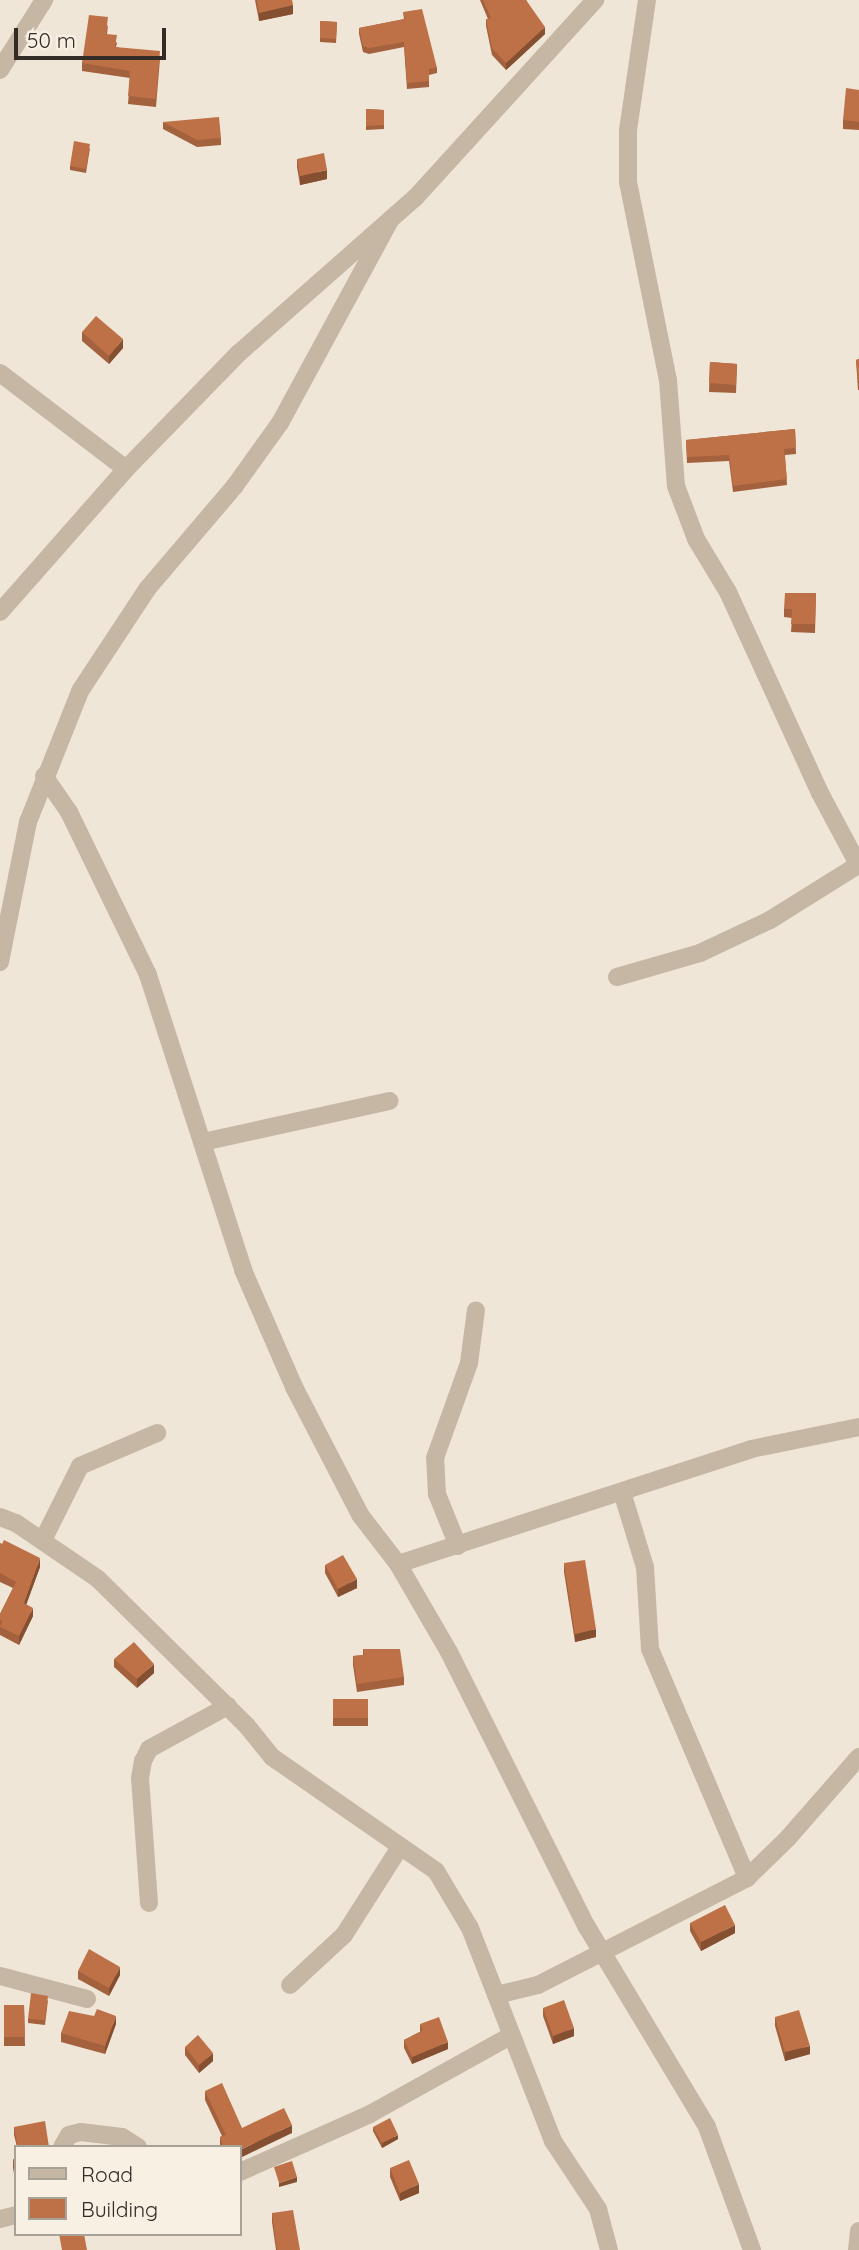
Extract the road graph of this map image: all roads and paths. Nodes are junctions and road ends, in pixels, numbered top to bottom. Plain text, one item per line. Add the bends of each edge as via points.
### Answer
1 (595, 0) edge
2 (647, 0) edge
3 (46, 1) edge
4 (0, 69) edge
5 (390, 220) junction
6 (0, 373) edge
7 (126, 469) junction
8 (0, 612) edge
9 (44, 776) junction
10 (859, 865) edge
11 (0, 962) edge
12 (617, 977) dead end
13 (390, 1101) dead end
14 (203, 1142) junction
15 (476, 1310) dead end
16 (859, 1427) edge
17 (157, 1433) dead end
18 (622, 1492) junction
19 (0, 1517) edge
20 (43, 1541) junction
21 (458, 1546) junction
22 (398, 1564) junction
23 (228, 1706) junction
24 (859, 1756) edge
25 (400, 1847) junction
26 (747, 1878) junction
27 (149, 1903) dead end
28 (603, 1951) junction
29 (0, 1976) edge
30 (290, 1985) dead end
31 (496, 1995) junction
32 (87, 1999) dead end
33 (512, 2035) junction
34 (63, 2145) edge
35 (135, 2145) edge
36 (242, 2171) edge
37 (859, 2231) edge
38 (609, 2250) edge
39 (752, 2250) edge
40 (858, 2250) edge

1 - 5 street
2 - 10 street via 628,130 628,183 668,380 676,486 696,540 728,592 820,793
3 - 4 street
5 - 7 street via 239,353
5 - 9 street via 280,423 124,624 80,691
6 - 7 street
7 - 8 street
9 - 11 street via 28,822
9 - 14 street via 69,812 148,975
10 - 12 street via 747,931 700,953
13 - 14 street
14 - 22 street via 243,1270 293,1387 361,1516
15 - 21 street via 469,1363 435,1458 437,1493
16 - 18 street via 751,1449
17 - 20 street via 80,1466
18 - 21 street
18 - 26 street via 645,1567 650,1649
19 - 20 street
20 - 23 street via 98,1579
21 - 22 street
22 - 28 street via 490,1728
23 - 25 street via 272,1757
23 - 27 street via 149,1749 143,1761 140,1778
24 - 26 street
25 - 30 street via 344,1935
25 - 31 street via 436,1871 454,1896
26 - 28 street
28 - 31 street via 538,1985
28 - 39 street via 707,2127
29 - 32 street
31 - 33 street
33 - 36 street via 370,2114
33 - 38 street via 552,2141 598,2209
34 - 35 street via 69,2135 81,2132 122,2137
37 - 40 street

